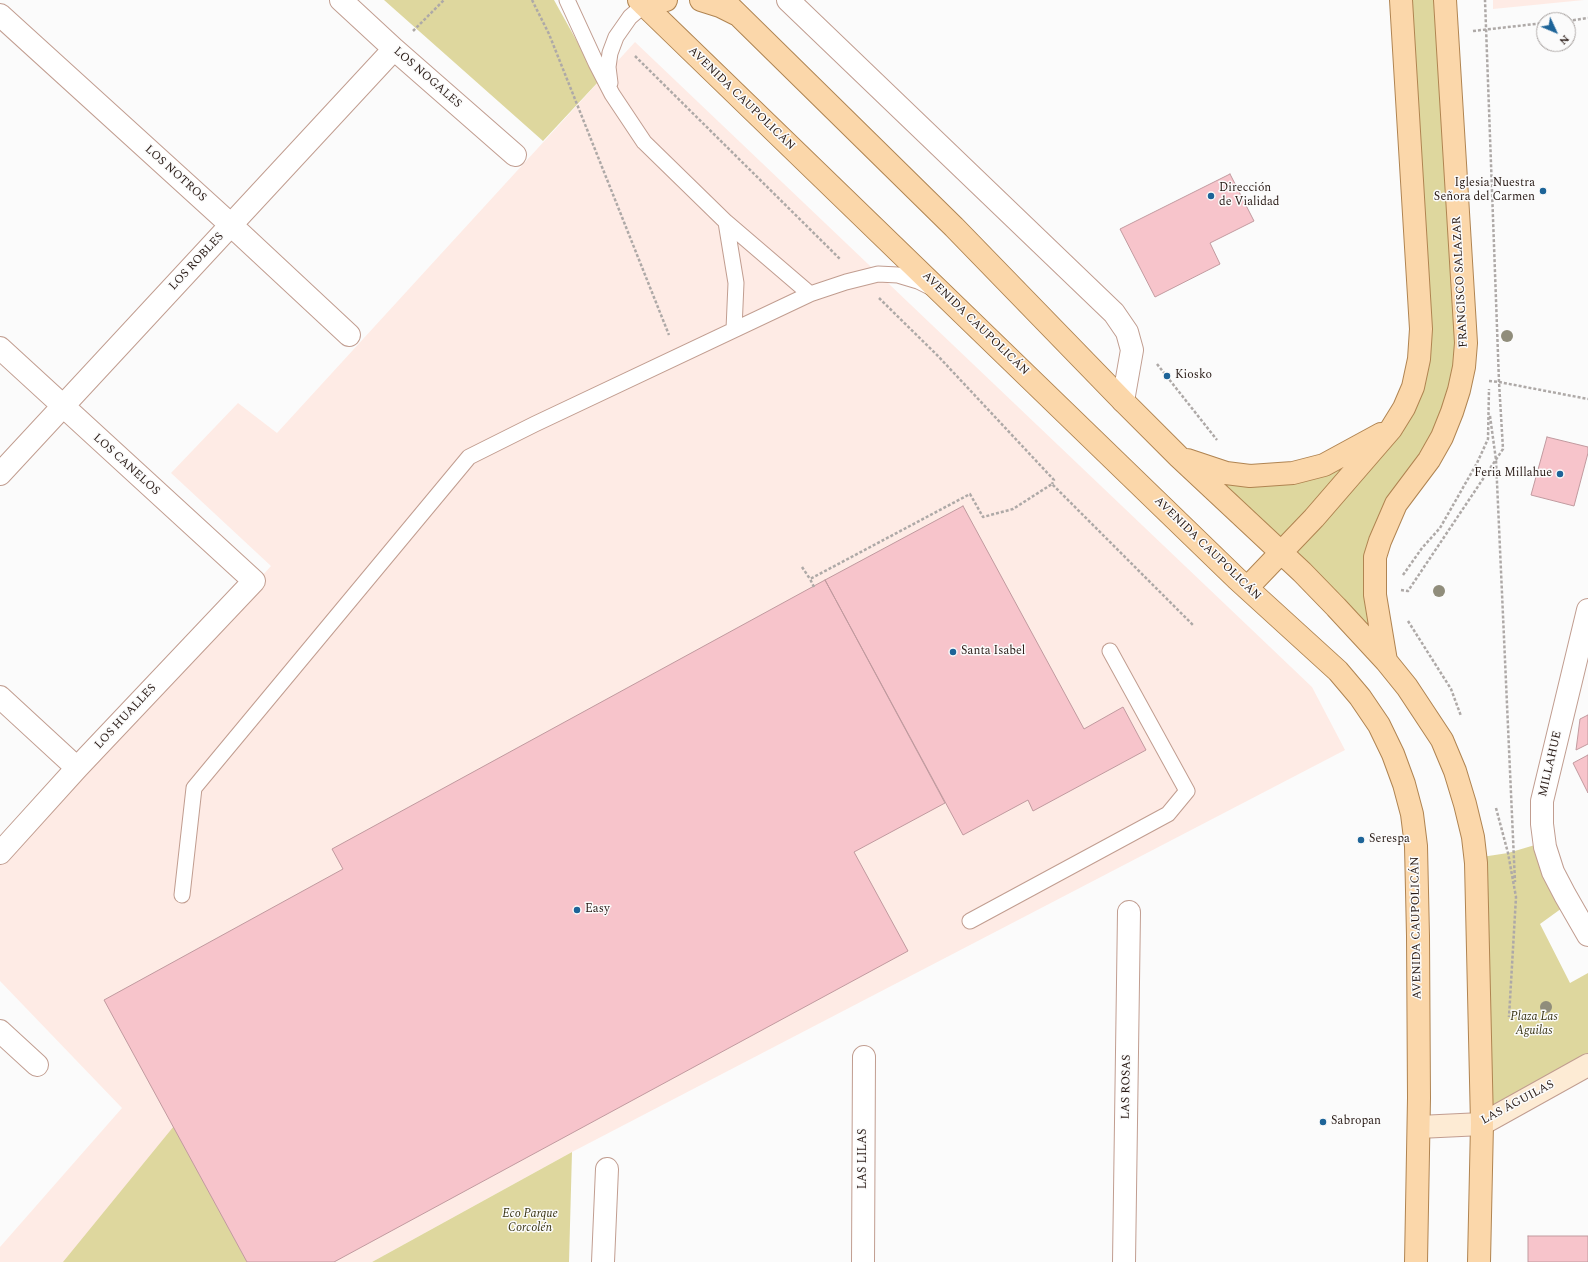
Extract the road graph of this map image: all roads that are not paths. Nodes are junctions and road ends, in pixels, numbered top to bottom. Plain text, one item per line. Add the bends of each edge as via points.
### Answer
1 (341, 0) edge
2 (567, 0) edge
3 (666, 0) edge
4 (702, 0) edge
5 (723, 0) edge
6 (788, 0) edge
7 (1401, 0) edge
8 (1445, 0) edge
9 (642, 2) edge
10 (0, 15) edge
11 (738, 15) junction
12 (394, 49) junction
13 (612, 94) junction
14 (514, 155) dead end
15 (726, 222) junction
16 (231, 225) junction
17 (810, 294) junction
18 (952, 302) junction
19 (734, 329) junction
20 (349, 335) dead end
21 (0, 348) edge
22 (1123, 401) junction
23 (63, 407) junction
24 (1391, 429) junction
25 (1179, 457) junction
26 (0, 474) edge
27 (1281, 553) junction
28 (254, 582) joint
29 (1247, 588) junction
30 (1588, 610) edge
31 (1110, 651) dead end
32 (1386, 661) junction
33 (0, 697) edge
34 (77, 768) junction
35 (0, 853) edge
36 (182, 895) dead end
37 (1129, 912) dead end
38 (970, 921) dead end
39 (1588, 935) edge
40 (0, 1031) edge
41 (864, 1057) dead end
42 (37, 1065) dead end
43 (1588, 1065) edge
44 (1482, 1124) junction
45 (1419, 1127) junction
46 (607, 1169) dead end
47 (603, 1262) edge
48 (863, 1262) edge
49 (1124, 1262) edge
50 (1416, 1262) edge
51 (1479, 1262) edge

1 - 12 street, LOS NOGALES
2 - 13 lane
3 - 9 main road
4 - 11 main road
5 - 11 main road
6 - 22 street via 1114,313 1127,332 1132,350
7 - 24 main road via 1421,329 1419,360 1413,387
8 - 32 main road, FRANCISCO SALAZAR via 1466,343 1464,367 1442,437 1429,460 1396,504 1380,541 1376,557 1375,595
9 - 13 lane via 616,36 610,53 608,67
9 - 18 main road, AVENIDA CAUPOLICÁN
10 - 16 street, LOS NOTROS
11 - 22 main road via 954,227
12 - 14 street, LOS NOGALES
12 - 16 street, LOS ROBLES
13 - 15 lane via 644,142
15 - 17 lane
15 - 19 lane via 736,283
16 - 20 street, LOS NOTROS
16 - 23 street, LOS ROBLES
17 - 18 lane via 878,274 898,275 918,281
17 - 19 lane
18 - 29 main road, AVENIDA CAUPOLICÁN
19 - 36 lane via 469,457 194,788
21 - 23 street, LOS CANELOS
22 - 25 main road
23 - 26 street, LOS ROBLES
23 - 28 street, LOS CANELOS
24 - 25 main road via 1324,465 1293,474 1226,474
24 - 27 main road
25 - 27 main road
27 - 29 main road
27 - 32 main road
28 - 34 street, LOS HUALLES
29 - 45 main road, AVENIDA CAUPOLICÁN via 1338,671 1360,697 1379,725 1404,784 1412,814 1416,846
30 - 39 street, MILLAHUE via 1542,801 1545,847 1553,872
31 - 38 lane via 1187,791 1168,814
32 - 44 main road via 1442,740 1455,771 1472,837 1476,863
33 - 34 street
34 - 35 street, LOS HUALLES
37 - 49 street, LAS ROSAS
40 - 42 street
41 - 48 street, LAS LILAS
43 - 44 main road, LAS ÁGUILAS
44 - 45 main road, LAS ÁGUILAS
44 - 51 main road
45 - 50 main road, AVENIDA CAUPOLICÁN
46 - 47 street

